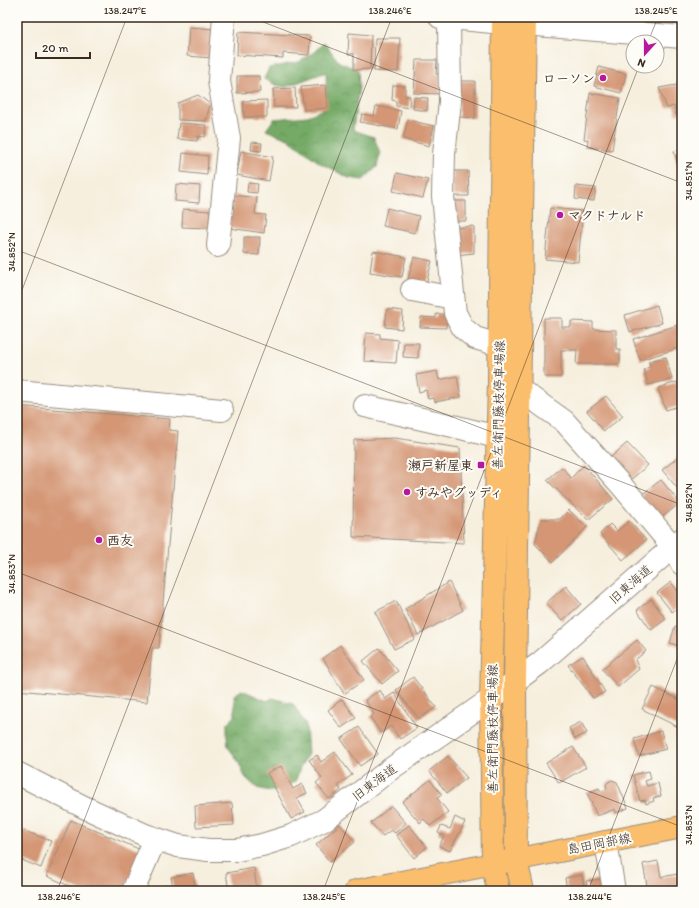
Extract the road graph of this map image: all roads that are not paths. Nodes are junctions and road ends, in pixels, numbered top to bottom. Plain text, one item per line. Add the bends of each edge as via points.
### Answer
1 (224, 17) edge
2 (444, 17) edge
3 (503, 20) edge
4 (525, 20) edge
5 (641, 25) edge
6 (682, 37) edge
7 (218, 246) dead end
8 (412, 290) dead end
9 (453, 294) junction
10 (499, 345) junction
11 (519, 389) junction
12 (17, 391) edge
13 (365, 406) dead end
14 (222, 410) dead end
15 (497, 437) junction
16 (679, 550) edge
17 (515, 680) junction
18 (490, 699) junction
19 (17, 773) edge
20 (682, 827) edge
21 (155, 838) junction
22 (606, 842) junction
23 (516, 860) junction
24 (493, 865) junction
25 (133, 891) edge
26 (356, 891) edge
27 (498, 891) edge
28 (522, 891) edge
29 (614, 891) edge

1 - 7 street via 219,81 229,138
2 - 3 street
2 - 9 street via 450,102 444,154 443,196
3 - 4 street
3 - 10 main road, 善左衛門藤枝停車場線
4 - 5 street
4 - 11 main road, 善左衛門藤枝停車場線
5 - 6 street
8 - 9 street via 443,296
9 - 10 street via 455,312 463,328 475,338
10 - 15 main road, 善左衛門藤枝停車場線
11 - 16 street via 564,421
11 - 17 main road, 善左衛門藤枝停車場線
12 - 14 street
13 - 15 street
15 - 18 main road, 善左衛門藤枝停車場線
16 - 17 street, 旧東海道 via 540,663
17 - 18 street, 旧東海道
17 - 23 main road, 善左衛門藤枝停車場線
18 - 21 street, 旧東海道 via 324,820 291,836 237,850 178,846
18 - 24 main road, 善左衛門藤枝停車場線
19 - 21 street, 旧東海道 via 84,807
20 - 22 main road, 島田岡部線
21 - 25 street
22 - 23 main road, 島田岡部線
22 - 29 street
23 - 24 main road, 島田岡部線
23 - 28 main road, 善左衛門藤枝停車場線
24 - 26 main road, 島田岡部線
24 - 27 main road, 善左衛門藤枝停車場線

